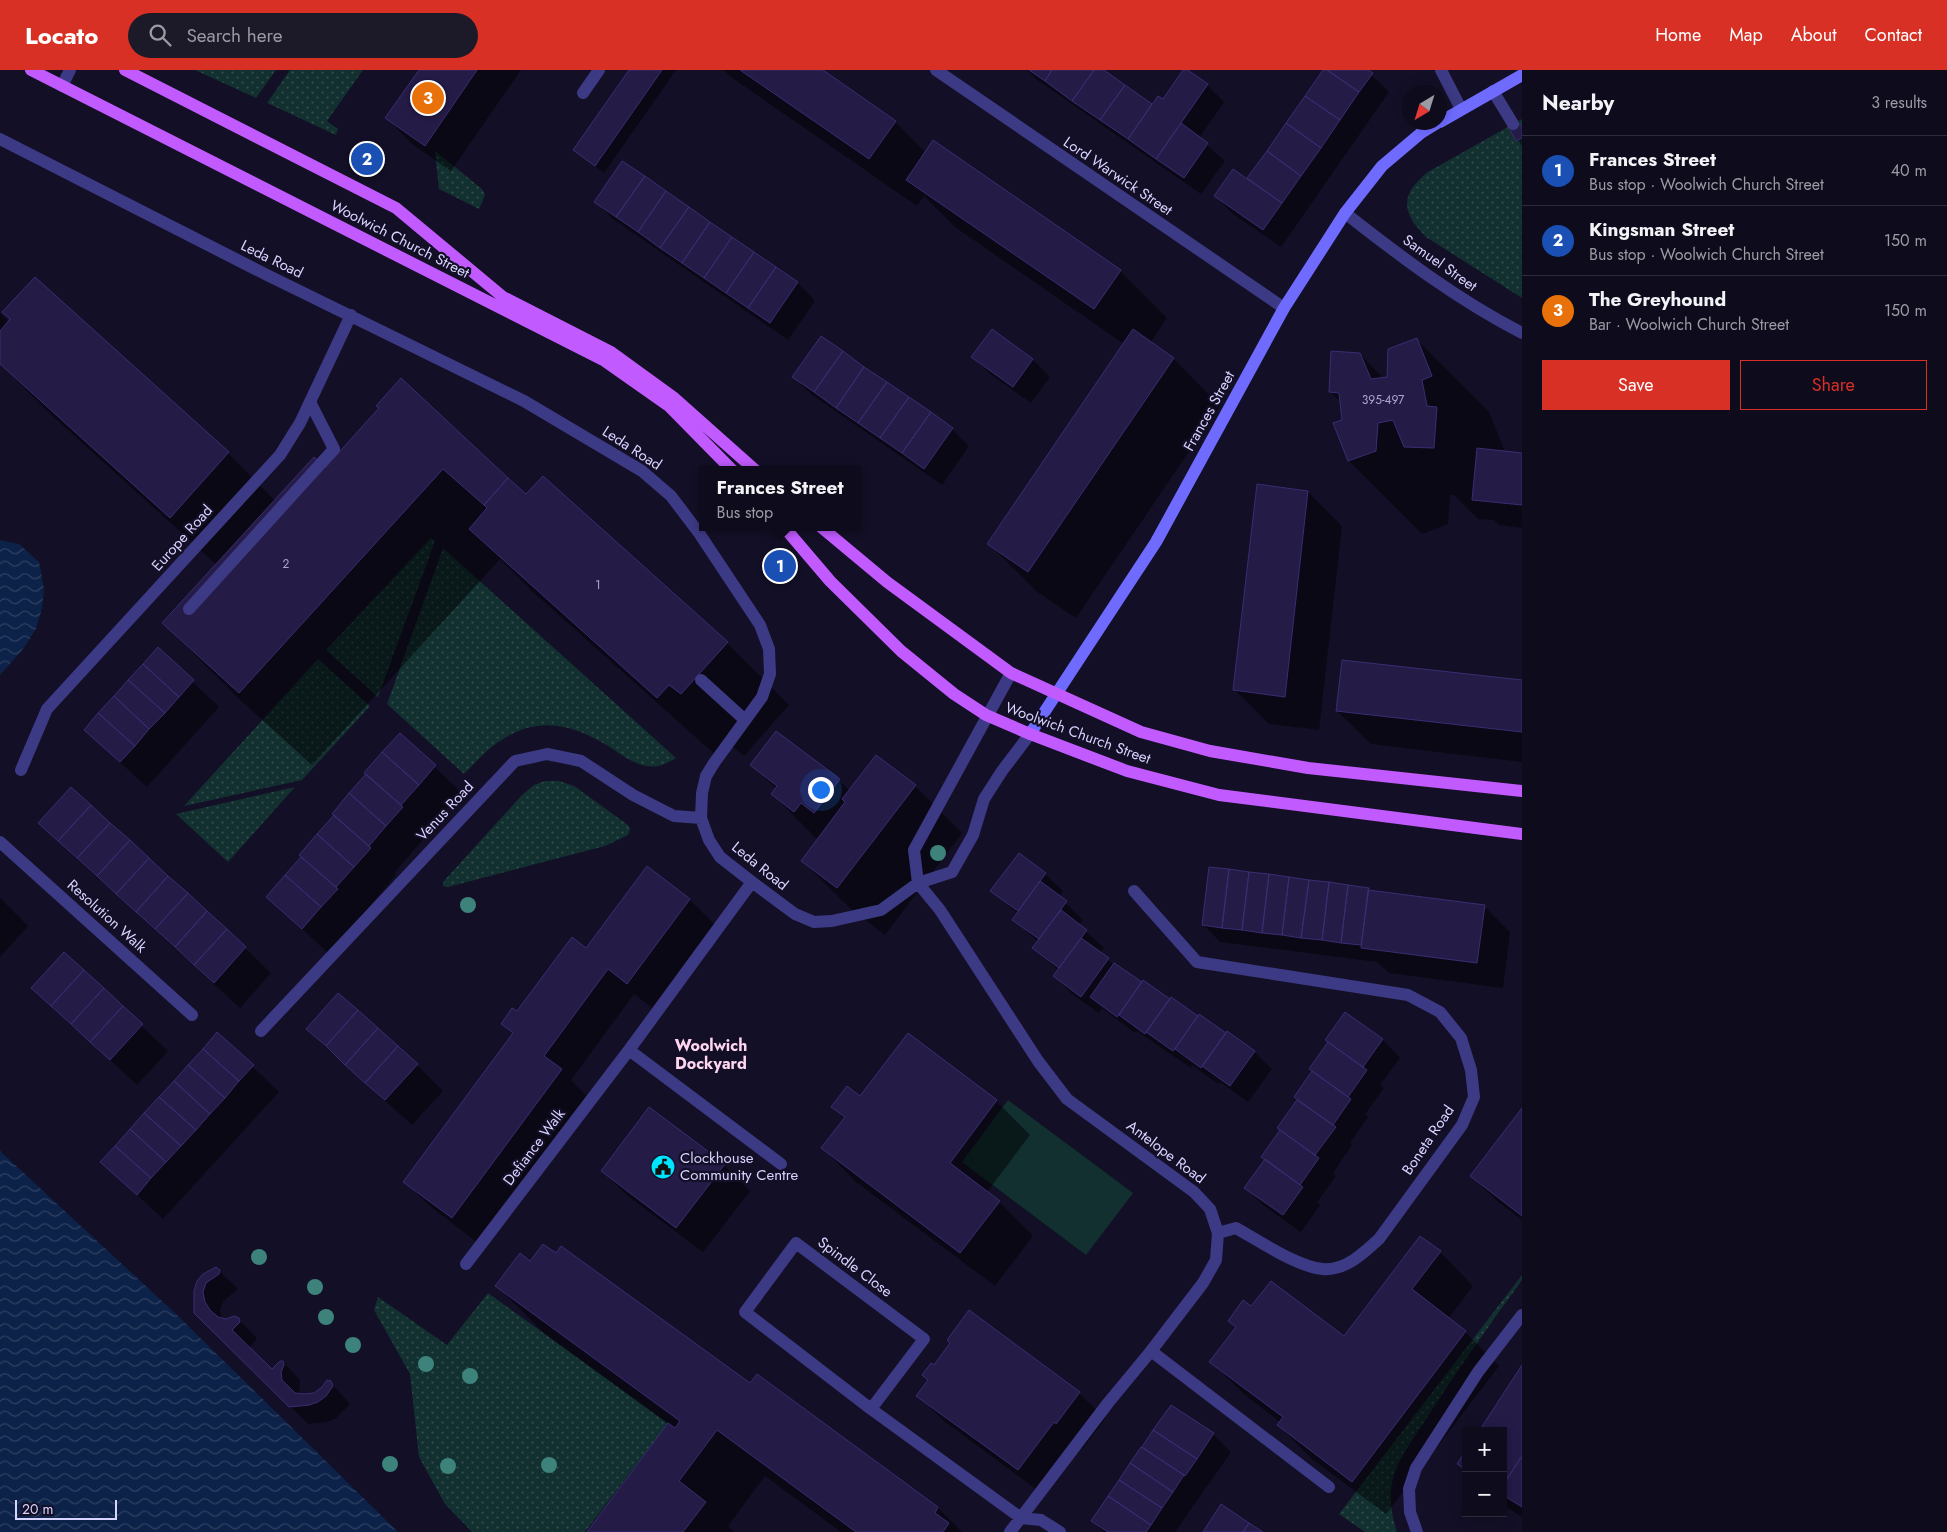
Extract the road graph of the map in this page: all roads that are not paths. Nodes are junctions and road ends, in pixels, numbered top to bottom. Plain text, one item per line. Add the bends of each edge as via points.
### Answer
1 (31, 70) edge
2 (70, 70) edge
3 (126, 70) edge
4 (599, 70) edge
5 (936, 70) edge
6 (1441, 70) edge
7 (1522, 75) edge
8 (62, 86) junction
9 (1493, 91) junction
10 (583, 93) dead end
11 (1462, 109) junction
12 (1447, 117) edge
13 (1513, 124) dead end
14 (1426, 130) edge
15 (0, 139) edge
16 (1345, 213) junction
17 (1284, 308) junction
18 (351, 316) junction
19 (1522, 333) edge
20 (310, 402) junction
21 (728, 466) edge
22 (751, 466) edge
23 (787, 531) edge
24 (826, 531) edge
25 (189, 609) dead end
26 (1011, 673) junction
27 (701, 680) dead end
28 (1057, 693) junction
29 (986, 715) junction
30 (745, 720) junction
31 (1030, 734) junction
32 (21, 770) dead end
33 (1522, 791) edge
34 (701, 818) junction
35 (1522, 834) edge
36 (0, 842) edge
37 (752, 882) junction
38 (918, 883) junction
39 (1134, 891) dead end
40 (192, 1015) dead end
41 (261, 1031) dead end
42 (629, 1050) junction
43 (781, 1164) dead end
44 (1218, 1233) junction
45 (466, 1264) dead end
46 (1522, 1314) edge
47 (1151, 1351) junction
48 (872, 1409) junction
49 (1330, 1487) dead end
50 (1021, 1518) junction
51 (1010, 1532) edge
52 (1060, 1532) edge
53 (1417, 1532) edge

1 - 8 main road, Woolwich Church Street
2 - 8 street
3 - 22 main road, Woolwich Church Street via 396,208 503,297 611,352 673,397
4 - 10 street
5 - 17 street, Lord Warwick Street
6 - 11 street
7 - 9 street, Frances Street
8 - 21 main road, Woolwich Church Street via 606,361 669,406
9 - 11 street, Frances Street
9 - 13 street
11 - 12 street, Frances Street
14 - 16 street, Frances Street via 1382,166
15 - 18 street, Leda Road
16 - 17 street, Frances Street
16 - 19 street, Samuel Street via 1406,261 1488,316
17 - 28 street, Frances Street via 1156,542
18 - 20 street, Europe Road
18 - 30 street, Leda Road via 524,401 642,471 671,496 760,625 769,648 770,674 762,697
20 - 25 street via 334,448
20 - 32 street, Europe Road via 280,455 47,709
23 - 29 main road, Woolwich Church Street via 830,580 901,651
24 - 26 main road, Woolwich Church Street via 886,582
26 - 28 main road, Woolwich Church Street
26 - 29 street
27 - 30 street
28 - 31 street, Frances Street
28 - 33 main road, Woolwich Church Street via 1141,732 1210,751 1308,768
29 - 31 main road, Woolwich Church Street
29 - 38 street via 914,850
30 - 34 street, Leda Road via 706,776
31 - 35 main road, Woolwich Church Street via 1127,771 1219,795
31 - 38 street, Leda Road via 984,799 970,842 952,872
34 - 37 street, Leda Road via 720,857
34 - 41 street, Venus Road via 674,816 633,795 581,761 547,754 516,760
36 - 40 street, Resolution Walk
37 - 38 street, Leda Road via 795,914 814,922 881,910
37 - 42 street, Defiance Walk
38 - 44 street, Antelope Road via 940,910 1038,1061 1067,1099 1194,1192 1210,1209
39 - 44 street, Boneta Road via 1197,962 1408,995 1440,1012 1461,1038 1471,1070 1474,1097 1462,1125 1379,1239 1362,1255 1343,1265 1324,1269 1298,1261 1236,1228
42 - 43 street
42 - 45 street, Defiance Walk
44 - 47 street, Antelope Road via 1216,1260 1203,1283
46 - 53 street via 1478,1372 1416,1468 1409,1489 1410,1512
47 - 49 street
47 - 50 street, Antelope Road
48 - 48 street, Spindle Close via 924,1339 796,1243 745,1312
48 - 50 street, Spindle Close
50 - 51 street, Antelope Road
50 - 52 street, Spindle Close via 1041,1520

